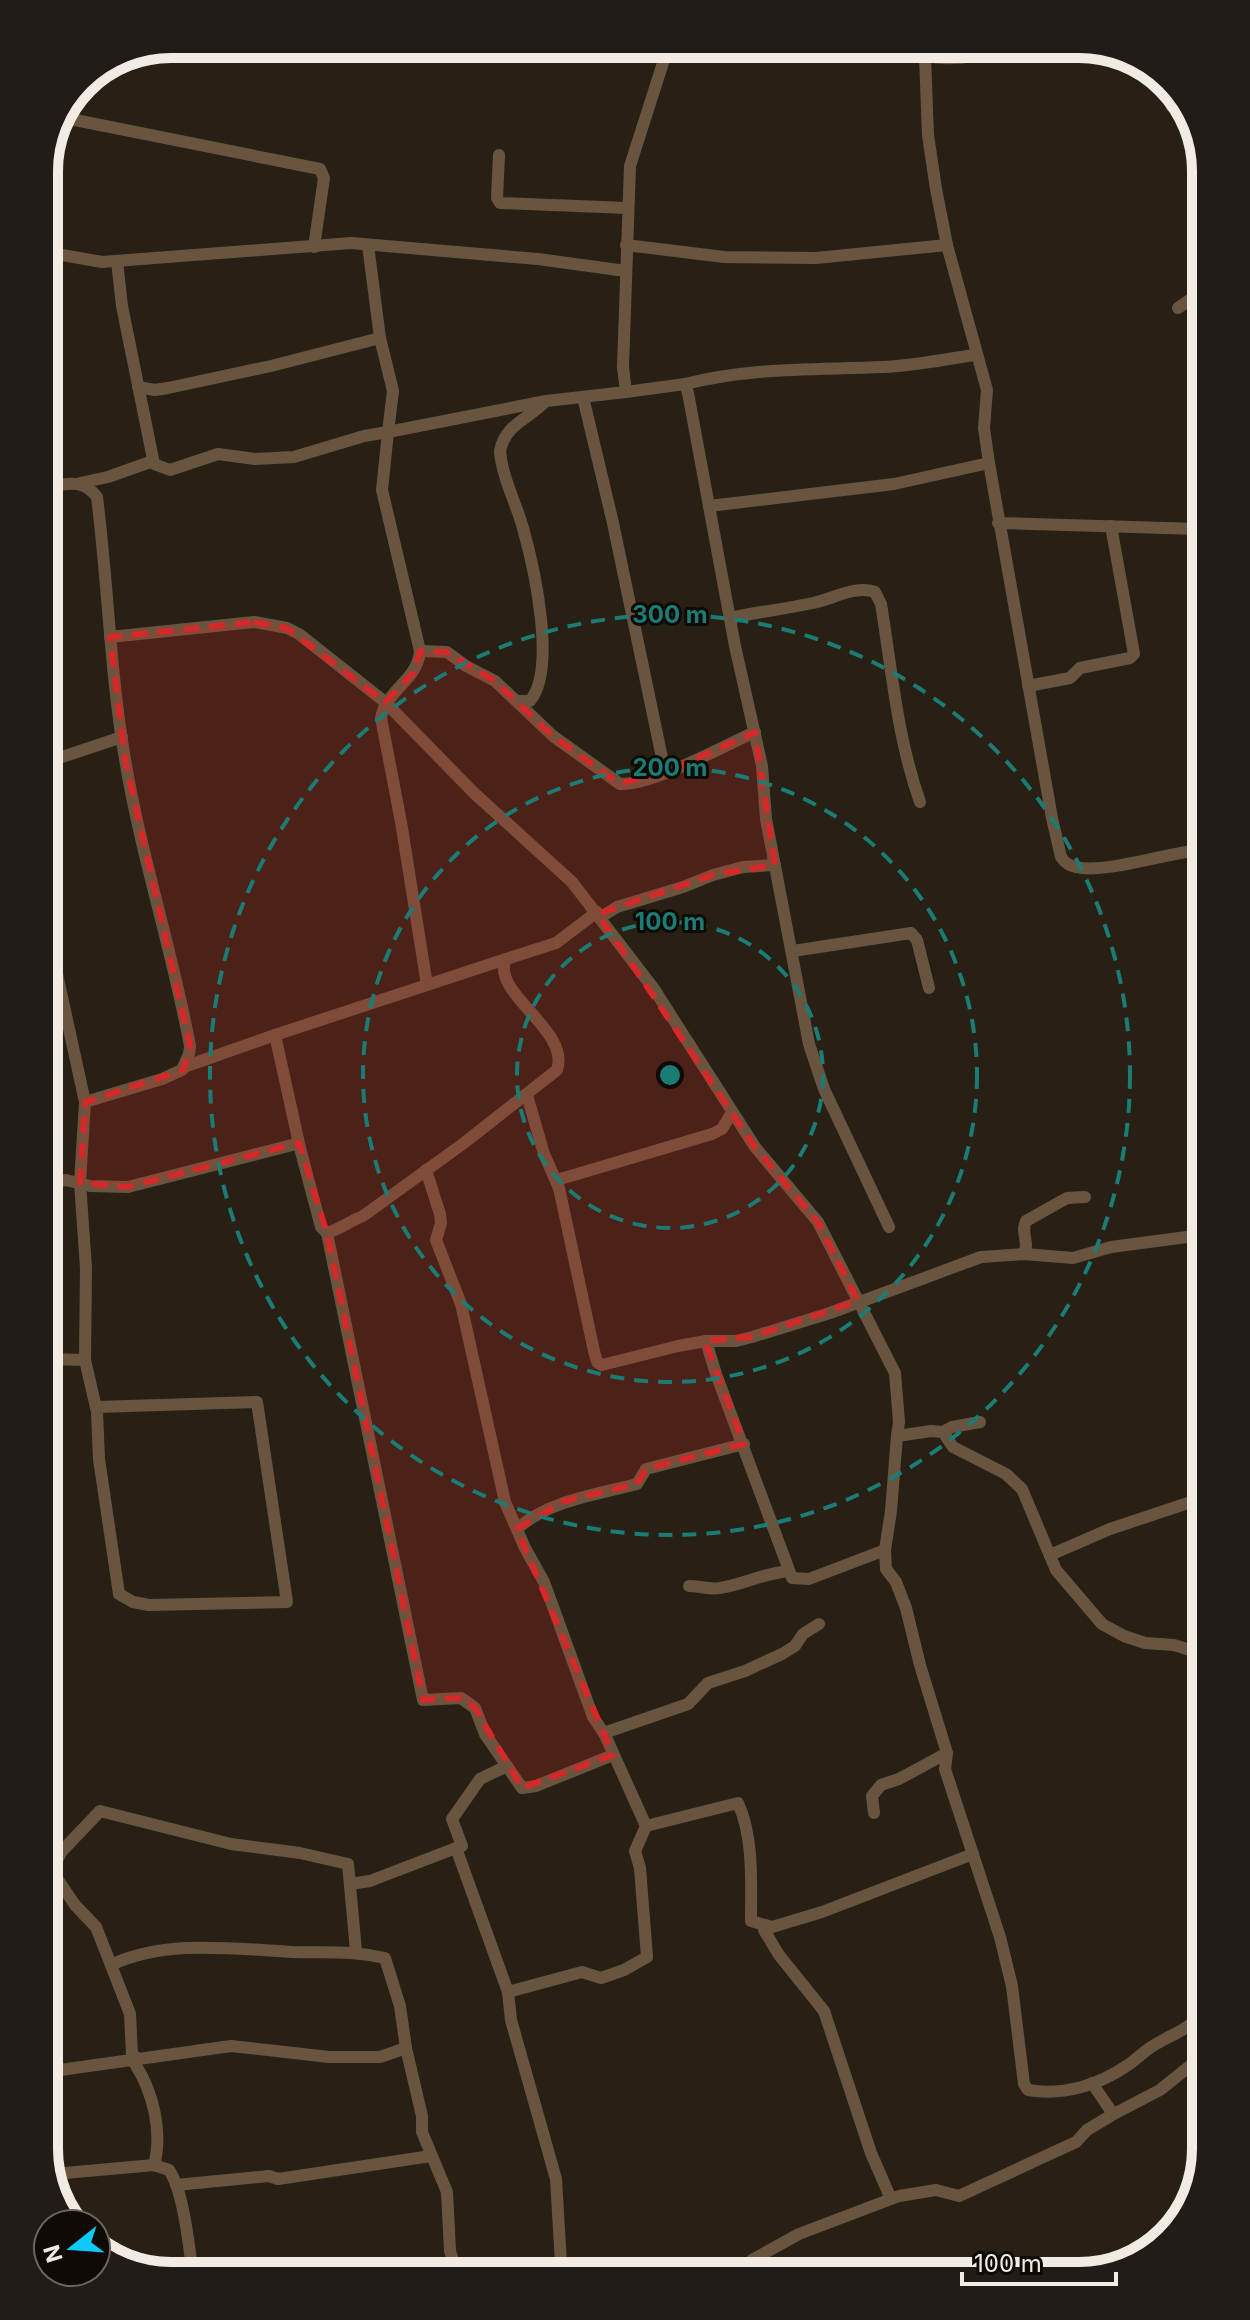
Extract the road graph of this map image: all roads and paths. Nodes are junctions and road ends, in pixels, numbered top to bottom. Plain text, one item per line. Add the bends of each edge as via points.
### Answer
1 (665, 58) edge
2 (925, 58) edge
3 (71, 119) edge
4 (499, 155) dead end
5 (627, 208) junction
6 (368, 245) junction
7 (626, 245) junction
8 (947, 245) junction
9 (314, 247) junction
10 (58, 254) edge
11 (117, 261) junction
12 (626, 271) junction
13 (1192, 298) edge
14 (1178, 308) dead end
15 (380, 338) junction
16 (975, 355) junction
17 (685, 384) junction
18 (138, 387) junction
19 (626, 392) junction
20 (583, 397) junction
21 (546, 401) junction
22 (388, 432) junction
23 (153, 461) junction
24 (989, 463) junction
25 (108, 477) junction
26 (79, 483) junction
27 (58, 486) edge
28 (97, 497) junction
29 (709, 506) junction
30 (998, 523) junction
31 (1111, 526) junction
32 (1192, 529) edge
33 (730, 618) junction
34 (110, 637) junction
35 (420, 651) junction
36 (1028, 686) junction
37 (396, 690) junction
38 (517, 701) junction
39 (385, 702) junction
40 (397, 715) junction
41 (755, 732) junction
42 (122, 737) junction
43 (58, 758) edge
44 (665, 772) junction
45 (920, 802) dead end
46 (1192, 851) edge
47 (775, 865) junction
48 (599, 914) junction
49 (793, 951) junction
50 (506, 959) junction
51 (58, 979) edge
52 (427, 985) junction
53 (929, 988) dead end
54 (275, 1035) junction
55 (184, 1067) junction
56 (527, 1095) junction
57 (85, 1102) junction
58 (732, 1112) junction
59 (300, 1148) junction
60 (426, 1170) junction
61 (557, 1180) junction
62 (58, 1181) edge
63 (80, 1183) junction
64 (1085, 1197) dead end
65 (889, 1227) dead end
66 (327, 1233) junction
67 (1192, 1236) edge
68 (1024, 1254) junction
69 (858, 1301) junction
70 (706, 1341) junction
71 (58, 1359) edge
72 (85, 1360) junction
73 (96, 1407) junction
74 (980, 1422) dead end
75 (943, 1432) junction
76 (897, 1436) junction
77 (744, 1444) junction
78 (1192, 1502) edge
79 (517, 1529) junction
80 (885, 1550) junction
81 (1050, 1555) junction
82 (789, 1571) junction
83 (689, 1586) dead end
84 (819, 1624) dead end
85 (1192, 1651) edge
86 (604, 1733) junction
87 (947, 1753) junction
88 (613, 1755) junction
89 (507, 1766) junction
90 (874, 1813) dead end
91 (646, 1826) junction
92 (456, 1848) junction
93 (973, 1854) junction
94 (58, 1859) edge
95 (58, 1879) edge
96 (350, 1884) junction
97 (765, 1925) junction
98 (356, 1951) junction
99 (111, 1965) junction
100 (508, 1992) junction
101 (1192, 2024) edge
102 (406, 2048) junction
103 (138, 2059) junction
104 (1192, 2064) edge
105 (58, 2070) edge
106 (1092, 2083) junction
107 (1113, 2114) junction
108 (431, 2156) junction
109 (154, 2165) junction
110 (61, 2173) edge
111 (176, 2185) junction
112 (891, 2199) junction
113 (191, 2262) edge
114 (454, 2262) edge
115 (561, 2262) edge
116 (751, 2262) edge

1 - 5 street via 630,166
2 - 8 street via 928,135
3 - 9 street via 320,169 324,178
4 - 5 street via 500,203
5 - 7 street
6 - 9 street
6 - 12 street
6 - 15 street
7 - 8 street via 724,257 816,258
7 - 12 street
8 - 16 street
9 - 11 street
10 - 11 street
11 - 18 street
12 - 19 street
13 - 14 street
15 - 18 street via 168,388
15 - 22 street via 393,391
16 - 17 street via 885,367 739,372
16 - 24 street via 987,390 984,428
17 - 19 street
17 - 29 street
18 - 23 street
19 - 20 street
20 - 21 street
20 - 44 street
21 - 22 street
21 - 38 street via 511,427 500,451 524,530 540,613 542,674 532,700
22 - 23 street via 294,457 218,454 170,470
22 - 35 street via 382,490
23 - 25 street
24 - 29 street via 894,484
24 - 30 street
25 - 26 street
25 - 28 street
26 - 27 street
26 - 28 street
28 - 34 street
29 - 33 street
30 - 31 street
30 - 36 street
31 - 32 street
31 - 36 street via 1134,654 1080,668 1070,678
33 - 41 street
33 - 45 street via 857,591 875,592 899,732
34 - 39 street via 254,622 287,628
34 - 42 street
35 - 37 street via 413,673
35 - 38 street via 452,654
36 - 46 street via 1065,862 1101,868
37 - 39 street
37 - 40 street
38 - 44 street via 553,736 620,784
39 - 40 street
39 - 52 street via 381,718
40 - 48 street
41 - 44 street
41 - 47 street
42 - 43 street
42 - 55 street via 146,864 184,1014 190,1046
47 - 48 street via 713,875
47 - 49 street
48 - 50 street via 556,943
48 - 58 street
49 - 53 street via 911,933
49 - 65 street via 809,1044 824,1089
50 - 52 street
50 - 56 street via 507,980 560,1060 553,1075
51 - 57 street
52 - 54 street
54 - 55 street
54 - 59 street
55 - 57 street
56 - 60 street
56 - 61 street
57 - 63 street
58 - 61 street via 722,1129 712,1134
58 - 69 street via 818,1222
59 - 63 street via 296,1144 128,1187
59 - 66 street via 317,1217
60 - 66 street via 363,1216
60 - 79 street via 440,1214 436,1240 461,1304 505,1502
61 - 70 street via 597,1362 605,1365
62 - 63 street
63 - 72 street
64 - 68 street via 1067,1198 1026,1221
66 - 89 street via 423,1700 461,1698 475,1708
67 - 68 street via 1111,1247 1073,1258
68 - 69 street via 972,1259
69 - 70 street via 752,1337
69 - 76 street via 895,1373
70 - 77 street
71 - 72 street
72 - 73 street
73 - 73 street via 257,1402 287,1602 149,1605 119,1594
74 - 75 street
75 - 76 street
75 - 81 street via 953,1447 1006,1474 1022,1489
76 - 80 street
77 - 79 street via 646,1469 637,1484 565,1501
77 - 82 street
78 - 81 street
79 - 86 street via 544,1582 593,1717
80 - 82 street via 809,1579 792,1578
80 - 87 street via 886,1569 906,1608
81 - 85 street via 1070,1589 1102,1624 1145,1643
82 - 83 street via 716,1590
84 - 86 street via 782,1654 708,1683 688,1704
86 - 88 street
87 - 90 street via 881,1785 872,1796
87 - 93 street via 945,1769
88 - 89 street via 522,1788
88 - 91 street
89 - 92 street via 480,1779 452,1819 462,1846
91 - 97 street via 738,1803 745,1818 751,1921
91 - 100 street via 635,1851 647,1957 601,1978 582,1972
92 - 96 street
92 - 100 street
93 - 97 street via 822,1912
93 - 106 street via 1012,1986 1024,2084 1033,2091 1066,2091
94 - 96 street via 100,1811 231,1844 348,1864
95 - 99 street via 96,1927
96 - 98 street
97 - 112 street via 779,1955 824,2011
98 - 99 street via 180,1949 142,1953
98 - 102 street via 385,1958
99 - 103 street via 130,2014 132,2054
100 - 115 street via 511,2020 556,2179
101 - 106 street
102 - 103 street via 380,2057 329,2057 231,2046
102 - 108 street
103 - 105 street
103 - 109 street via 135,2064 156,2119
104 - 107 street via 1160,2090
106 - 107 street
107 - 112 street via 1076,2142 959,2196 936,2190
108 - 111 street via 278,2179
108 - 114 street via 447,2192
109 - 110 street
109 - 111 street via 169,2170
111 - 113 street
112 - 116 street via 799,2234

